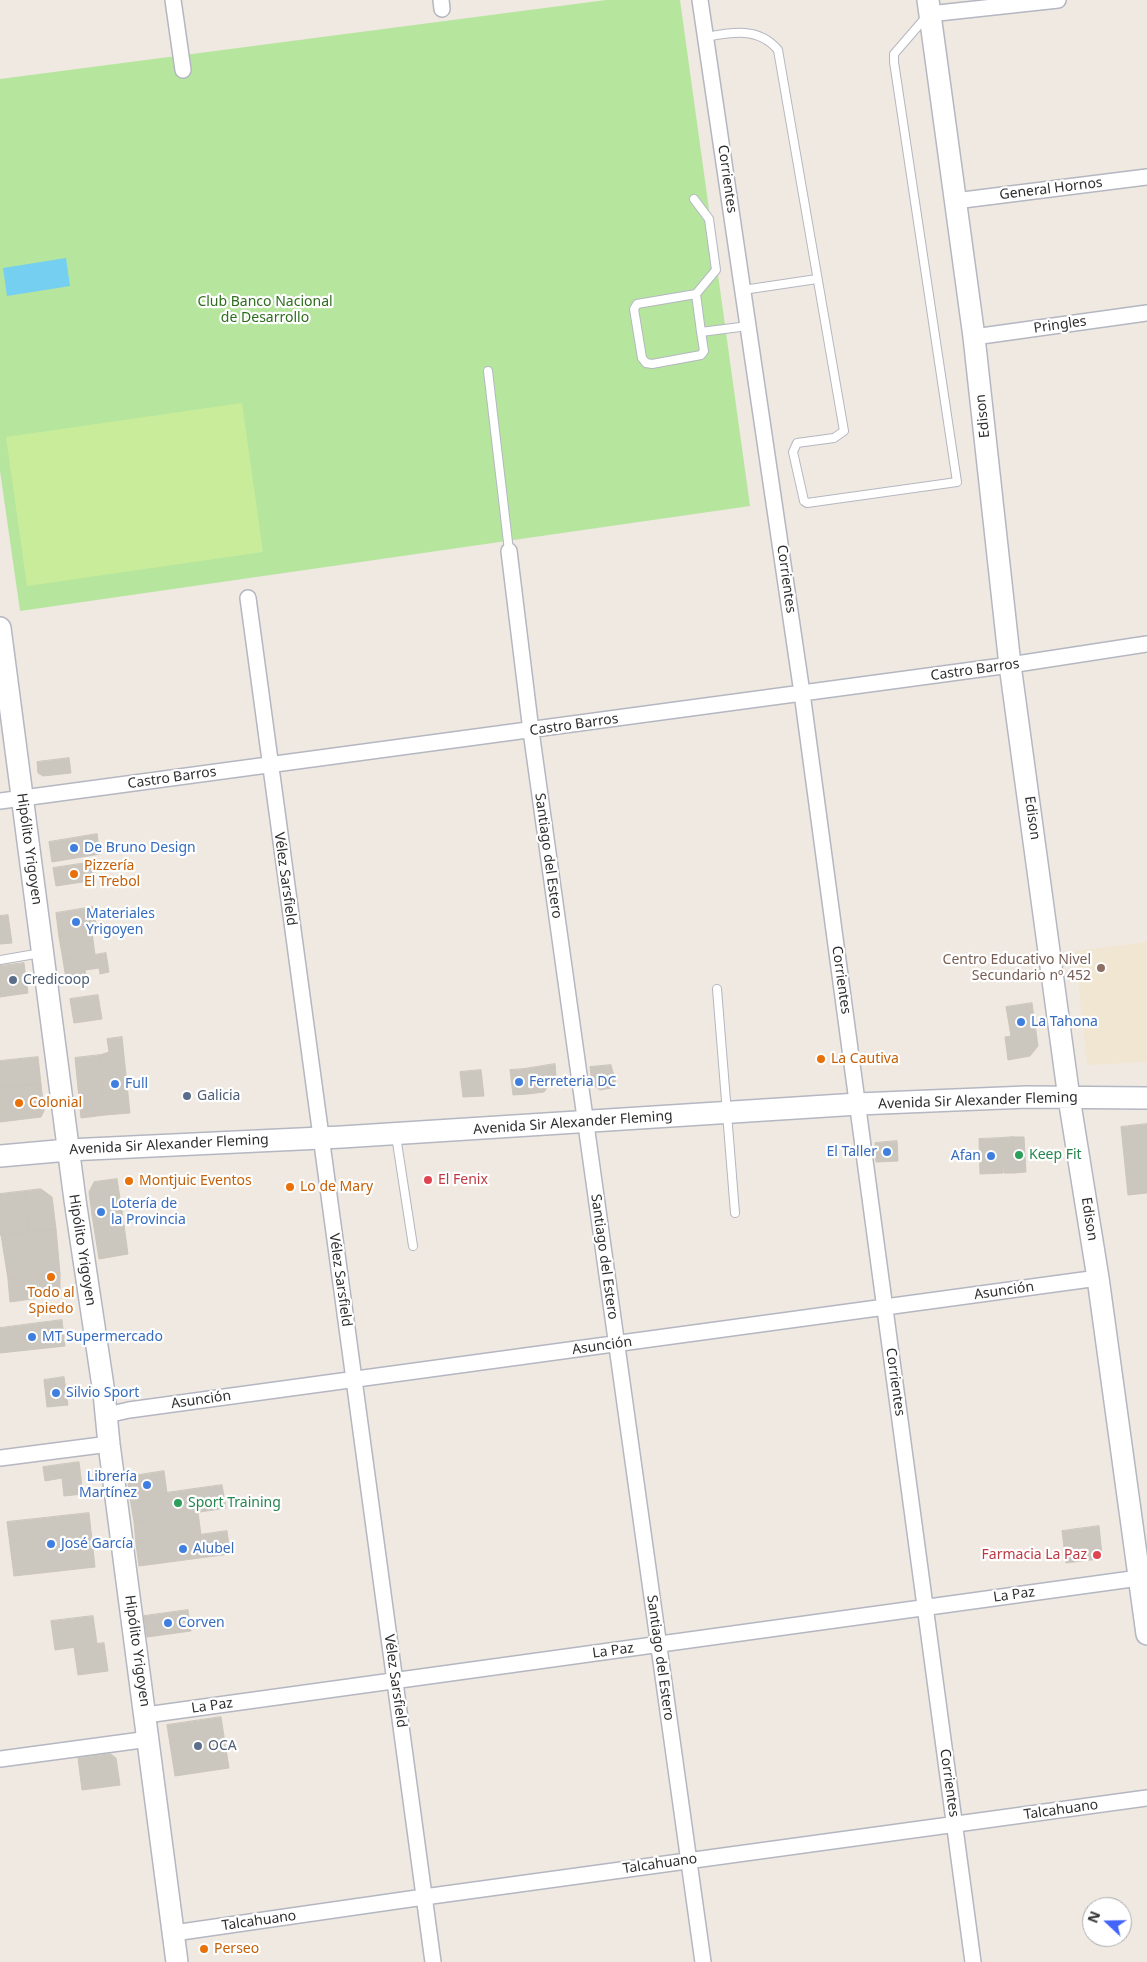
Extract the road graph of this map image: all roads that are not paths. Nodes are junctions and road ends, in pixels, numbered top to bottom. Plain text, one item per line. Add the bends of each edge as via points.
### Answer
1 (173, 0) edge
2 (700, 0) edge
3 (1058, 0) edge
4 (929, 7) edge
5 (706, 37) junction
6 (183, 70) dead end
7 (1147, 177) edge
8 (694, 199) dead end
9 (955, 201) junction
10 (818, 279) junction
11 (743, 290) junction
12 (696, 294) junction
13 (1147, 312) edge
14 (748, 326) junction
15 (702, 332) junction
16 (974, 337) junction
17 (488, 371) dead end
18 (509, 551) joint
19 (248, 598) dead end
20 (0, 628) edge
21 (1147, 644) edge
22 (1010, 665) junction
23 (802, 693) junction
24 (530, 731) junction
25 (269, 764) junction
26 (23, 799) junction
27 (0, 801) edge
28 (43, 953) junction
29 (0, 960) edge
30 (717, 989) dead end
31 (1069, 1098) junction
32 (1147, 1098) edge
33 (858, 1104) junction
34 (727, 1113) junction
35 (584, 1122) junction
36 (396, 1134) junction
37 (320, 1138) junction
38 (68, 1150) junction
39 (0, 1156) edge
40 (735, 1213) dead end
41 (413, 1246) dead end
42 (1098, 1278) junction
43 (885, 1307) junction
44 (616, 1344) junction
45 (354, 1379) junction
46 (107, 1415) junction
47 (109, 1444) junction
48 (0, 1458) edge
49 (1142, 1572) edge
50 (925, 1608) junction
51 (1147, 1634) edge
52 (658, 1644) junction
53 (395, 1681) junction
54 (146, 1715) junction
55 (149, 1739) junction
56 (0, 1759) edge
57 (1147, 1798) edge
58 (954, 1824) junction
59 (688, 1860) junction
60 (424, 1897) junction
61 (174, 1934) junction
62 (177, 1962) edge
63 (433, 1962) edge
64 (703, 1962) edge
65 (973, 1962) edge

1 - 6 street
2 - 5 street, Corrientes
3 - 4 street
4 - 9 street, Edison
4 - 10 lane via 894,54 894,62 957,482 810,503 804,501 793,452 795,446 797,443 834,438 844,431
5 - 10 lane via 747,32 772,43 778,50
5 - 11 street, Corrientes
7 - 9 street, General Hornos
8 - 12 lane via 709,219 716,270
9 - 16 street, Edison
10 - 11 lane
11 - 14 street, Corrientes
12 - 15 lane
12 - 15 lane via 637,304 634,309 642,358 652,364 701,355 704,351
13 - 16 street, Pringles
14 - 15 lane
14 - 23 street, Corrientes
16 - 22 street, Edison
17 - 18 lane
18 - 24 street, Santiago del Estero
19 - 25 street, Vélez Sarsfield
20 - 26 street, Hipólito Yrigoyen
21 - 22 street, Castro Barros
22 - 23 street, Castro Barros
22 - 31 street, Edison
23 - 24 street, Castro Barros
23 - 33 street, Corrientes
24 - 25 street, Castro Barros
24 - 35 street, Santiago del Estero
25 - 26 street, Castro Barros
25 - 37 street, Vélez Sarsfield
26 - 27 street, Castro Barros
26 - 28 street, Hipólito Yrigoyen
28 - 29 lane
28 - 38 street, Hipólito Yrigoyen
30 - 34 lane
31 - 32 street, Avenida Sir Alexander Fleming
31 - 33 street, Avenida Sir Alexander Fleming
31 - 42 street, Edison
33 - 34 street, Avenida Sir Alexander Fleming
33 - 43 street, Corrientes
34 - 35 street, Avenida Sir Alexander Fleming
34 - 40 lane
35 - 36 street, Avenida Sir Alexander Fleming
35 - 44 street, Santiago del Estero
36 - 37 street, Avenida Sir Alexander Fleming
36 - 41 lane
37 - 38 street, Avenida Sir Alexander Fleming
37 - 45 street, Vélez Sarsfield
38 - 39 street, Avenida Sir Alexander Fleming
38 - 46 street, Hipólito Yrigoyen
42 - 43 street, Asunción
42 - 49 street, Edison
43 - 44 street, Asunción
43 - 50 street, Corrientes
44 - 45 street, Asunción
44 - 52 street, Santiago del Estero
45 - 46 street, Asunción
45 - 53 street, Vélez Sarsfield
46 - 47 street, Hipólito Yrigoyen
47 - 48 street
47 - 54 street, Hipólito Yrigoyen
49 - 50 street, La Paz
49 - 51 street, Edison
50 - 52 street, La Paz
50 - 58 street, Corrientes
52 - 53 street, La Paz
52 - 59 street, Santiago del Estero
53 - 54 street, La Paz
53 - 60 street, Vélez Sarsfield
54 - 55 street, Hipólito Yrigoyen
55 - 56 street
55 - 61 street, Hipólito Yrigoyen
57 - 58 street, Talcahuano
58 - 59 street, Talcahuano
58 - 65 street, Corrientes
59 - 60 street, Talcahuano
59 - 64 street, Santiago del Estero
60 - 61 street, Talcahuano
60 - 63 street, Vélez Sarsfield
61 - 62 street, Hipólito Yrigoyen

